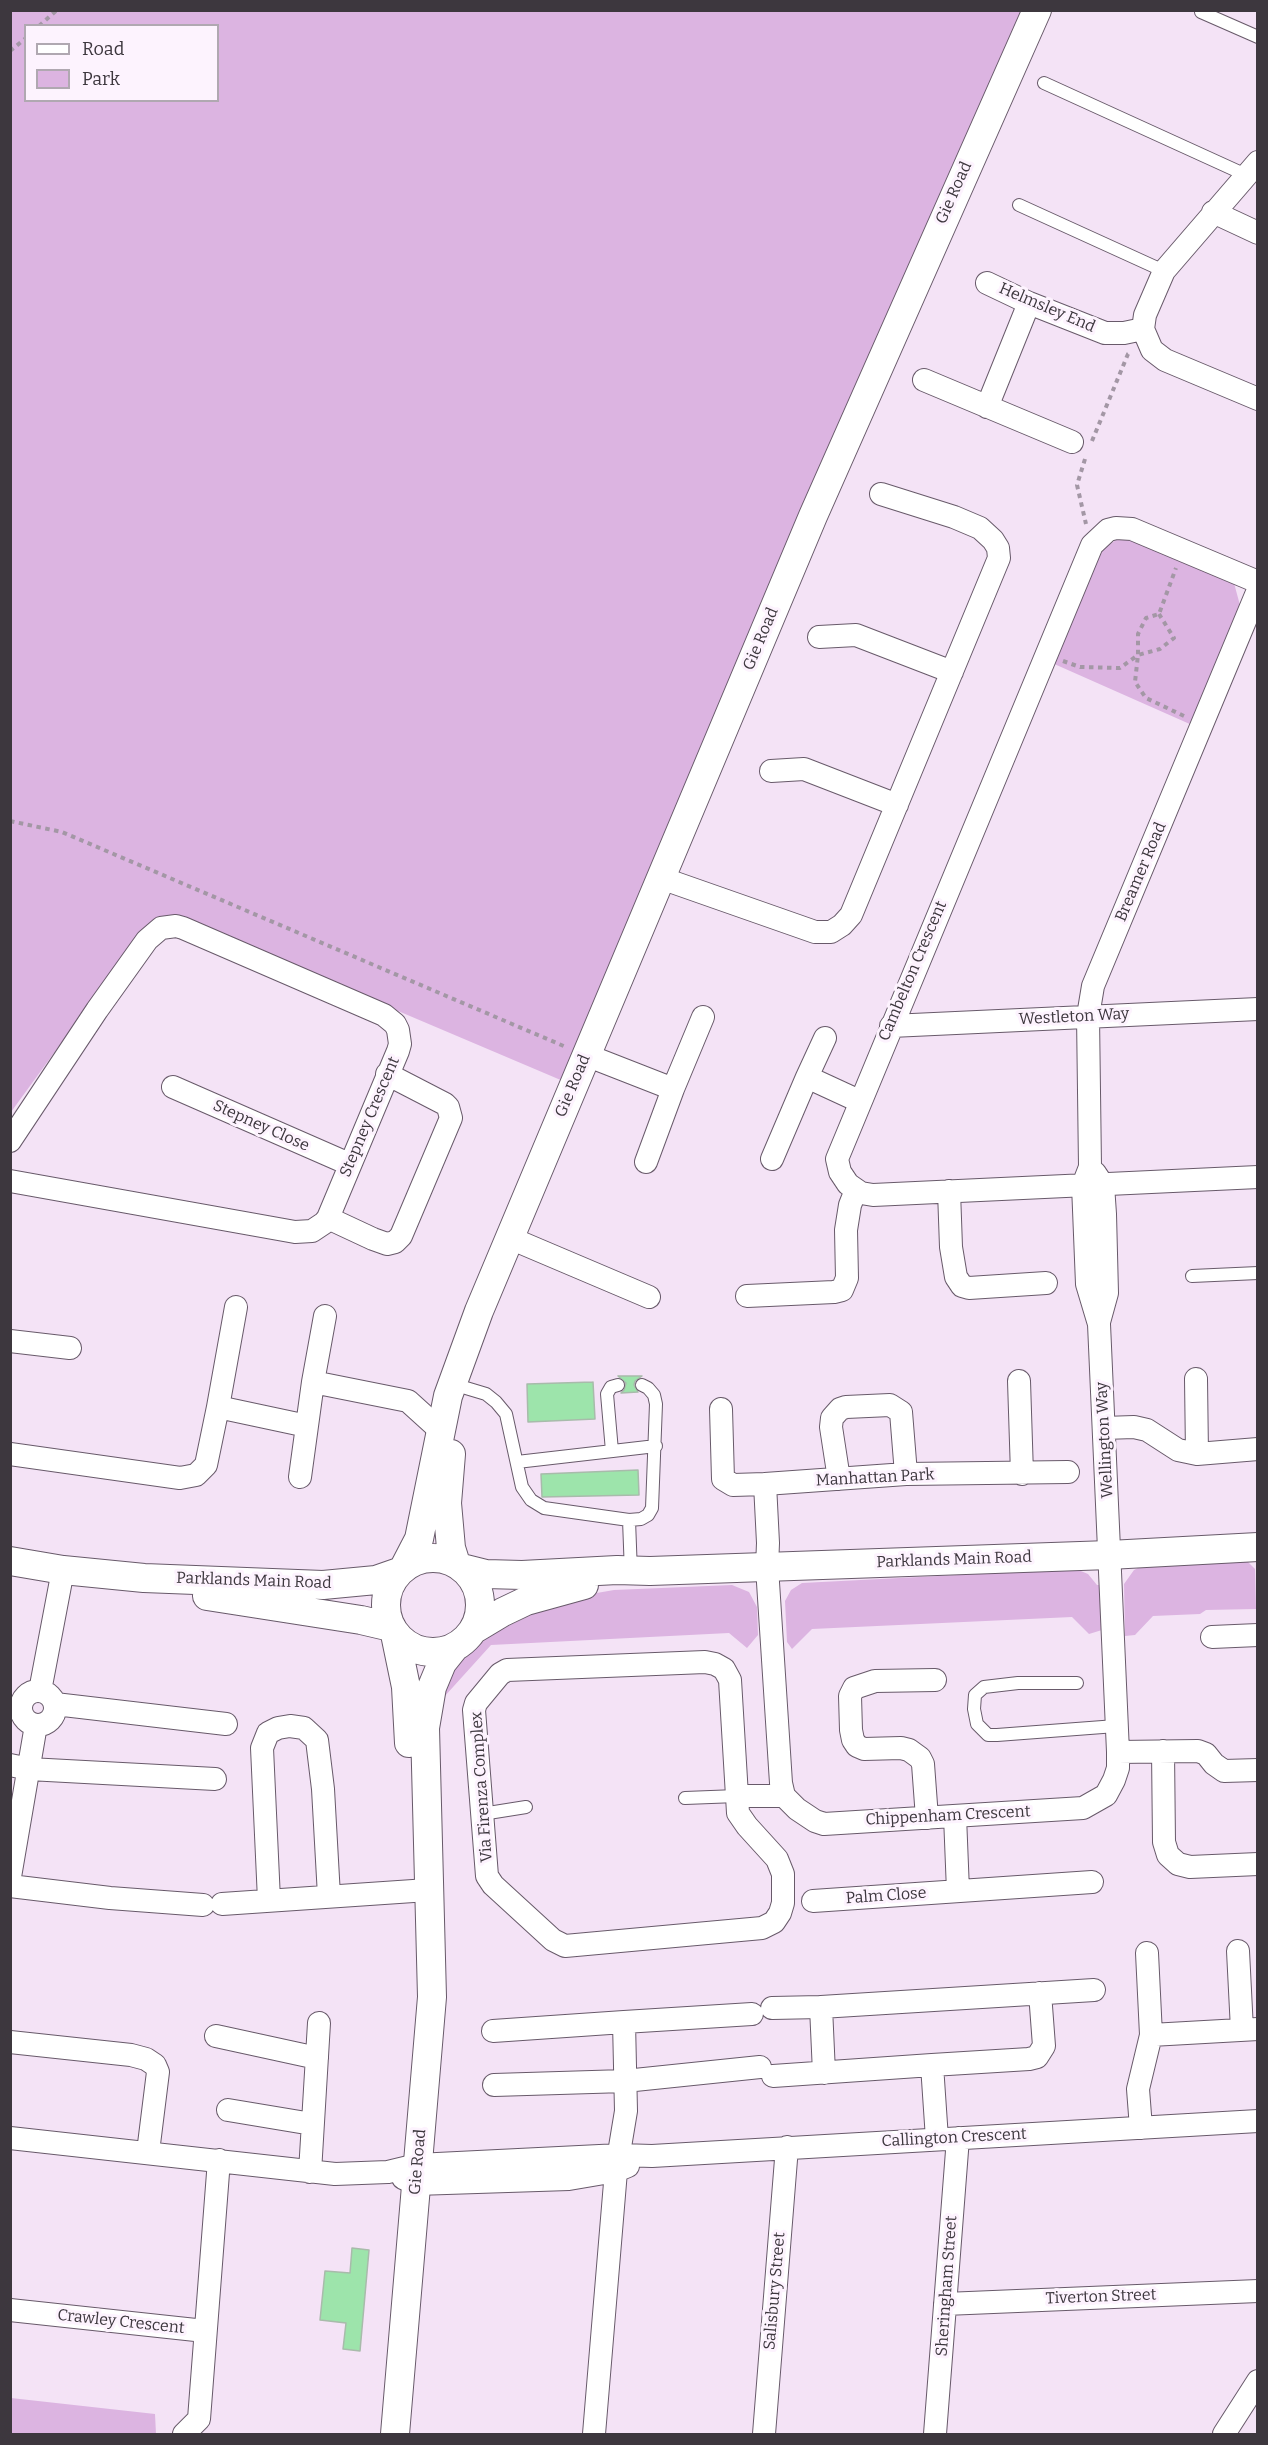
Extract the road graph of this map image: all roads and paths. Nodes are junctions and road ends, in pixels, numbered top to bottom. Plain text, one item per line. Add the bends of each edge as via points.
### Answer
1 (57, 10) edge
2 (1036, 10) edge
3 (1201, 12) edge
4 (41, 24) edge
5 (1257, 37) edge
6 (24, 40) edge
7 (10, 51) edge
8 (1044, 83) dead end
9 (1252, 169) edge
10 (1019, 205) dead end
11 (1213, 212) junction
12 (1257, 233) edge
13 (1164, 272) junction
14 (987, 283) dead end
15 (1029, 303) junction
16 (1145, 334) junction
17 (924, 380) dead end
18 (1257, 399) edge
19 (987, 407) junction
20 (1072, 442) dead end
21 (881, 494) dead end
22 (1096, 539) junction
23 (1181, 550) junction
24 (1257, 582) edge
25 (1257, 590) edge
26 (1159, 614) junction
27 (819, 637) dead end
28 (1046, 655) junction
29 (1138, 655) junction
30 (952, 672) junction
31 (1202, 725) junction
32 (771, 771) dead end
33 (897, 805) junction
34 (10, 820) edge
35 (663, 872) junction
36 (1257, 1009) edge
37 (1088, 1016) junction
38 (703, 1017) dead end
39 (891, 1026) junction
40 (825, 1038) dead end
41 (586, 1055) junction
42 (387, 1074) junction
43 (807, 1077) junction
44 (173, 1087) dead end
45 (674, 1089) junction
46 (859, 1101) junction
47 (10, 1141) edge
48 (772, 1159) dead end
49 (646, 1162) dead end
50 (349, 1164) junction
51 (1257, 1177) edge
52 (1092, 1179) junction
53 (10, 1181) edge
54 (856, 1190) junction
55 (949, 1191) junction
56 (328, 1218) junction
57 (510, 1238) junction
58 (1257, 1273) edge
59 (1192, 1276) dead end
60 (1046, 1283) dead end
61 (650, 1296) dead end
62 (747, 1296) dead end
63 (236, 1307) dead end
64 (325, 1316) dead end
65 (10, 1341) edge
66 (70, 1348) dead end
67 (1196, 1379) dead end
68 (1019, 1381) dead end
69 (313, 1382) junction
70 (618, 1385) dead end
71 (642, 1386) dead end
72 (458, 1387) junction
73 (408, 1401) junction
74 (218, 1407) junction
75 (721, 1409) dead end
76 (307, 1426) junction
77 (1104, 1428) junction
78 (440, 1430) junction
79 (656, 1446) junction
80 (1257, 1449) edge
81 (612, 1451) junction
82 (10, 1454) edge
83 (1197, 1454) junction
84 (517, 1462) junction
85 (1068, 1472) dead end
86 (906, 1474) junction
87 (1022, 1474) junction
88 (300, 1477) dead end
89 (839, 1479) junction
90 (765, 1484) junction
91 (629, 1520) junction
92 (1257, 1547) edge
93 (1109, 1556) junction
94 (10, 1561) edge
95 (459, 1566) junction
96 (766, 1567) junction
97 (402, 1569) junction
98 (63, 1570) junction
99 (637, 1573) junction
100 (144, 1578) junction
101 (393, 1631) junction
102 (1257, 1635) edge
103 (1212, 1637) dead end
104 (463, 1639) junction
105 (935, 1680) dead end
106 (1077, 1683) dead end
107 (47, 1697) junction
108 (16, 1705) edge
109 (226, 1724) dead end
110 (36, 1725) junction
111 (1116, 1725) junction
112 (1163, 1751) junction
113 (1118, 1752) junction
114 (20, 1767) edge
115 (1257, 1770) edge
116 (215, 1779) dead end
117 (737, 1796) junction
118 (784, 1796) junction
119 (685, 1798) dead end
120 (526, 1807) dead end
121 (482, 1814) junction
122 (955, 1816) junction
123 (927, 1818) junction
124 (1257, 1864) edge
125 (10, 1877) edge
126 (1092, 1882) dead end
127 (10, 1886) edge
128 (428, 1890) junction
129 (958, 1891) junction
130 (329, 1896) junction
131 (269, 1900) junction
132 (813, 1901) dead end
133 (1238, 1951) dead end
134 (1147, 1953) dead end
135 (1094, 1990) dead end
136 (1040, 1993) junction
137 (821, 2007) junction
138 (624, 2022) junction
139 (319, 2023) dead end
140 (1250, 2030) edge
141 (493, 2031) dead end
142 (1150, 2035) junction
143 (216, 2036) dead end
144 (10, 2042) edge
145 (317, 2058) junction
146 (932, 2066) junction
147 (824, 2073) junction
148 (625, 2081) junction
149 (494, 2085) dead end
150 (228, 2110) dead end
151 (1257, 2121) edge
152 (312, 2124) junction
153 (1141, 2128) junction
154 (10, 2138) edge
155 (948, 2138) junction
156 (787, 2147) junction
157 (148, 2152) junction
158 (219, 2160) junction
159 (618, 2163) junction
160 (310, 2172) junction
161 (417, 2174) junction
162 (1257, 2291) edge
163 (945, 2304) junction
164 (10, 2310) edge
165 (205, 2331) junction
166 (1257, 2381) edge
167 (184, 2434) edge
168 (395, 2434) edge
169 (594, 2434) edge
170 (764, 2434) edge
171 (935, 2434) edge
172 (1224, 2434) edge

1 - 4 path
2 - 35 street, Gie Road via 889,339
3 - 5 lane
6 - 7 path
8 - 9 lane
9 - 11 street
10 - 13 lane
11 - 12 street
11 - 13 street
13 - 16 street via 1145,315
14 - 15 street, Helmsley End
15 - 16 street, Helmsley End via 1106,333
15 - 19 street
16 - 18 street via 1152,350 1166,360
16 - 22 path via 1128,354 1079,472 1077,485 1084,522
17 - 19 street
19 - 20 street
21 - 30 street via 980,528 998,548 994,572
22 - 23 street via 1108,530 1124,528
22 - 28 street, Cambelton Crescent
23 - 24 street
23 - 26 path
25 - 31 street, Breamer Road
26 - 29 path via 1146,618 1138,634
26 - 29 path via 1174,638 1160,649
27 - 30 street via 856,635
28 - 29 path via 1080,667 1120,668
28 - 39 street, Cambelton Crescent
29 - 31 path via 1135,682 1146,698
30 - 33 street
31 - 37 street, Breamer Road via 1093,986
32 - 33 street via 804,769
33 - 35 street via 851,915 831,932 815,932 713,896
34 - 41 path via 62,832
35 - 41 street, Gie Road
36 - 37 street, Westleton Way
37 - 39 street, Westleton Way
37 - 52 street, Breamer Road
38 - 45 street
39 - 46 street, Cambelton Crescent
40 - 43 street
41 - 45 street
41 - 57 street, Gie Road
42 - 47 street, Stepney Crescent via 400,1044 398,1030 390,1019 183,928 168,926 155,931 147,940
42 - 50 street, Stepney Crescent
42 - 56 street via 445,1104 450,1118 401,1236 395,1242 387,1244 373,1239
43 - 46 street
43 - 48 street
44 - 50 street, Stepney Close
45 - 49 street
46 - 54 street, Cambelton Crescent via 837,1158 842,1176
50 - 56 street, Stepney Crescent
51 - 52 street
52 - 55 street
52 - 77 street, Wellington Way via 1087,1284 1099,1324
53 - 56 street via 301,1233 319,1228
54 - 55 street via 873,1195
54 - 62 street via 846,1230 848,1278 842,1290
55 - 60 street via 951,1247 956,1276 962,1286
57 - 61 street
57 - 72 street, Gie Road via 467,1340
58 - 59 lane
63 - 74 street
64 - 69 street
65 - 66 street
67 - 83 street
68 - 87 street
69 - 73 street
69 - 76 street
70 - 81 lane via 607,1394
71 - 79 lane via 654,1395
72 - 73 street
72 - 78 street, Gie Road
72 - 84 lane via 486,1394 506,1414
72 - 95 street, Gie Road via 447,1503 451,1548
73 - 78 street
74 - 76 street
74 - 82 street via 206,1465 196,1475 180,1478
75 - 90 street, Manhattan Park via 723,1479 733,1485
76 - 88 street
77 - 83 street via 1147,1430 1178,1450
77 - 93 street, Wellington Way
78 - 97 street, Gie Road via 419,1539
79 - 81 lane
79 - 91 lane via 652,1509 641,1519
80 - 83 street
81 - 84 lane
84 - 91 lane via 522,1487 531,1500 544,1508
85 - 87 street, Manhattan Park
86 - 87 street, Manhattan Park
86 - 89 street, Manhattan Park
86 - 89 street via 901,1412 890,1405 846,1407 832,1418 831,1427
89 - 90 street, Manhattan Park
90 - 96 street
91 - 99 lane
92 - 93 street, Parklands Main Road
93 - 96 street, Parklands Main Road
93 - 111 street, Chippenham Crescent
94 - 98 street, Parklands Main Road
95 - 97 street via 430,1558
95 - 99 street, Parklands Main Road via 510,1575
95 - 104 street via 474,1582 480,1600 478,1621
96 - 99 street, Parklands Main Road
96 - 118 street
97 - 100 street, Parklands Main Road via 376,1580 323,1585
97 - 101 street via 386,1596 386,1613
98 - 100 street, Parklands Main Road
98 - 107 street
99 - 104 street, Parklands Main Road via 514,1606
100 - 101 street, Parklands Main Road via 204,1595 361,1620
101 - 104 street via 419,1651 437,1653
101 - 128 street, Gie Road via 404,1666 412,1799 420,1866
102 - 103 street
104 - 128 street, Gie Road via 442,1664 432,1687 426,1728
105 - 123 street via 875,1681 854,1688 849,1696 851,1730 857,1746 909,1750 923,1764
106 - 111 lane via 984,1687 975,1695 977,1724 988,1735
107 - 108 street via 27,1695
107 - 109 street
107 - 110 street via 54,1715
108 - 110 street via 25,1719
110 - 114 street
111 - 113 street, Chippenham Crescent
112 - 113 street
112 - 115 street via 1202,1752 1224,1771
112 - 124 street via 1164,1842 1168,1855 1178,1864 1190,1867
113 - 122 street, Chippenham Crescent via 1116,1774 1106,1795 1083,1808
114 - 116 street
114 - 125 street
117 - 118 street
117 - 119 lane
117 - 121 street, Via Firenza Complex via 730,1680 715,1664 507,1670 474,1710
117 - 121 street, Via Firenza Complex via 738,1813 777,1858 783,1875 783,1904 774,1922 762,1928 565,1946 553,1940 493,1885 488,1876
118 - 123 street, Chippenham Crescent via 797,1809 824,1824
120 - 121 lane
122 - 123 street, Chippenham Crescent
122 - 129 street
126 - 129 street, Palm Close
127 - 131 street via 110,1898 213,1904
128 - 130 street
128 - 161 street, Gie Road via 432,1997
129 - 132 street, Palm Close
130 - 131 street
130 - 131 street via 316,1740 304,1728 290,1726 268,1733 261,1748
133 - 140 street
134 - 142 street
135 - 136 street
136 - 137 street
136 - 146 street via 1044,2046 1037,2056
137 - 138 street
137 - 147 street
138 - 141 street
138 - 148 street
139 - 145 street
140 - 142 street
142 - 153 street via 1138,2089
143 - 145 street
144 - 157 street via 130,2055 154,2065 158,2072
145 - 152 street
146 - 147 street
146 - 155 street, Sheringham Street
147 - 148 street via 766,2071
148 - 149 street
148 - 159 street via 626,2111
150 - 152 street
151 - 153 street, Callington Crescent
152 - 160 street
153 - 155 street, Callington Crescent
154 - 157 street
155 - 156 street, Callington Crescent
155 - 163 street, Sheringham Street
156 - 159 street, Callington Crescent via 652,2156
156 - 170 street, Salisbury Street
157 - 158 street
158 - 160 street
158 - 165 street, Crawley Crescent
159 - 161 street, Callington Crescent via 569,2180
159 - 169 street
160 - 161 street
161 - 168 street, Gie Road
162 - 163 street, Tiverton Street
163 - 171 street, Sheringham Street
164 - 165 street, Crawley Crescent
165 - 167 street via 199,2419
166 - 172 street

